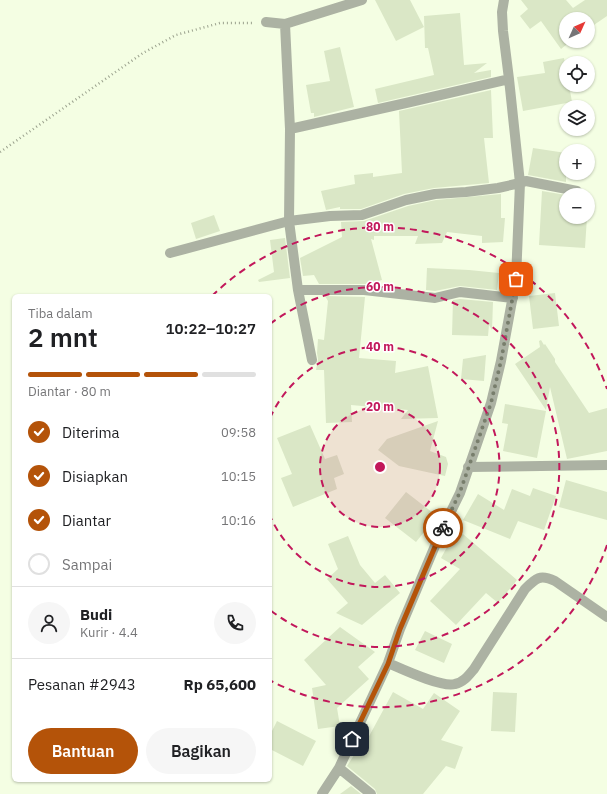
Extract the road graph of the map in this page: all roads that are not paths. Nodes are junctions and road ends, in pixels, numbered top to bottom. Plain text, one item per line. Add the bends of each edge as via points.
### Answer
1 (362, 0) edge
2 (504, 0) edge
3 (266, 22) road end
4 (285, 24) junction
5 (509, 79) junction
6 (290, 129) junction
7 (520, 184) junction
8 (562, 188) edge
9 (289, 221) junction
10 (170, 253) dead end
11 (298, 290) junction
12 (513, 298) junction
13 (312, 360) dead end
14 (607, 465) edge
15 (468, 467) junction
16 (607, 617) edge
17 (388, 664) junction
18 (338, 768) junction
19 (322, 794) edge
20 (371, 794) edge

1 - 4 street
2 - 5 street via 503,31
3 - 4 street
4 - 6 street
5 - 6 street
5 - 7 street
6 - 9 street
7 - 8 street via 526,181
7 - 9 street via 435,194 406,200 362,216 330,216
7 - 12 street
9 - 10 street
9 - 11 street
11 - 12 street via 364,290 436,298 460,292
11 - 13 street
12 - 15 street via 491,403
14 - 15 street
15 - 17 street via 460,492 400,629
16 - 17 street via 555,581 540,577 525,588 474,669 456,684 445,685
17 - 18 street
18 - 19 street
18 - 20 street

